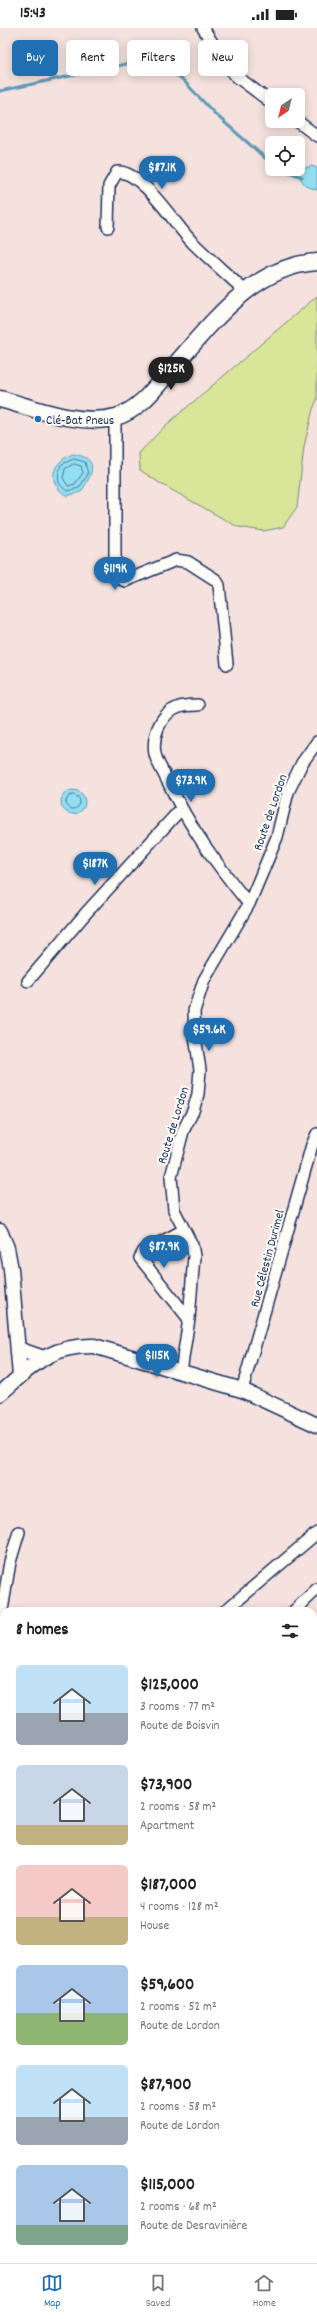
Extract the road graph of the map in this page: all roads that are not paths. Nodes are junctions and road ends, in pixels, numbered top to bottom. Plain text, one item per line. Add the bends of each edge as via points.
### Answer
1 (203, 28) edge
2 (265, 98) edge
3 (305, 127) edge
4 (317, 136) edge
5 (108, 227) dead end
6 (317, 262) edge
7 (246, 292) junction
8 (0, 399) edge
9 (115, 417) junction
10 (227, 664) dead end
11 (198, 704) dead end
12 (317, 742) edge
13 (181, 809) junction
14 (249, 904) junction
15 (28, 981) dead end
16 (317, 1134) edge
17 (184, 1230) junction
18 (0, 1231) edge
19 (189, 1318) junction
20 (18, 1349) junction
21 (44, 1358) junction
22 (181, 1371) junction
23 (20, 1376) junction
24 (242, 1390) junction
25 (0, 1394) edge
26 (317, 1425) edge
27 (19, 1532) dead end
28 (317, 1533) edge
29 (317, 1589) edge
30 (2, 1607) edge
31 (230, 1607) edge
32 (298, 1607) edge

1 - 2 street via 236,76
3 - 4 street
5 - 7 street via 108,186 117,172 123,172 138,181 192,242
6 - 7 main road via 301,263 272,275
7 - 9 main road via 228,306 138,406
8 - 9 main road via 79,419
9 - 10 street via 115,577 125,581 176,560 188,562 216,580 219,585
11 - 13 street via 177,707 162,720 156,732 155,755
12 - 14 street, Route de Lordon via 302,763 288,792 277,837
13 - 14 street via 212,858
13 - 15 street
14 - 17 street, Route de Lordon via 204,980 194,1010 194,1036 200,1070 198,1094 183,1131 171,1177 174,1210
16 - 24 street, Rue Célestin Durimel
17 - 19 street, Route de Lordon via 192,1245 194,1256
17 - 19 street via 144,1251 140,1258
18 - 20 street via 11,1269
19 - 22 street, Route de Lordon
20 - 21 street
20 - 23 street
21 - 22 street via 59,1349 94,1346
21 - 23 street
22 - 24 street
23 - 25 street
24 - 26 street
27 - 30 street via 10,1562
28 - 31 street
29 - 32 street

